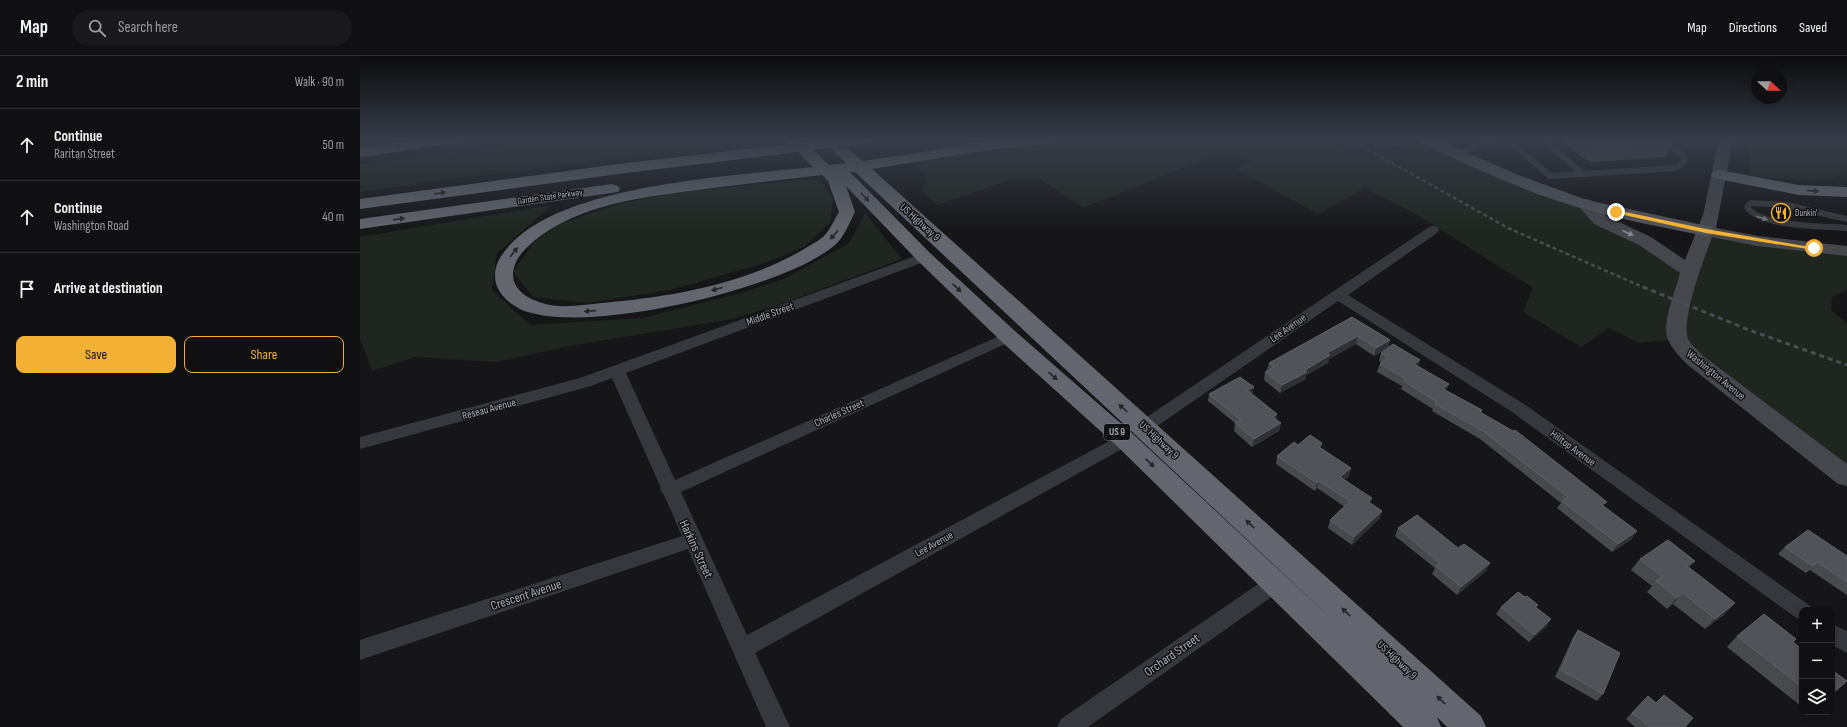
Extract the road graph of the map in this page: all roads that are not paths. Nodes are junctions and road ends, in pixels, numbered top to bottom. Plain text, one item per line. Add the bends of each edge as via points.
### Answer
1 (610, 170) edge
2 (790, 170) edge
3 (825, 170) edge
4 (839, 170) edge
5 (862, 170) edge
6 (1495, 170) edge
7 (1543, 170) edge
8 (1579, 170) edge
9 (1641, 170) edge
10 (1720, 170) edge
11 (784, 171) junction
12 (1583, 174) junction
13 (1719, 175) junction
14 (1847, 192) edge
15 (360, 204) edge
16 (1585, 204) junction
17 (1847, 219) edge
18 (360, 224) edge
19 (1847, 228) edge
20 (1433, 230) dead end
21 (1706, 231) junction
22 (1847, 252) edge
23 (924, 257) junction
24 (1688, 278) junction
25 (1337, 294) junction
26 (1009, 337) junction
27 (617, 371) junction
28 (1135, 433) junction
29 (360, 443) edge
30 (1847, 476) edge
31 (669, 490) junction
32 (692, 540) junction
33 (1274, 584) junction
34 (1799, 610) edge
35 (1835, 635) edge
36 (1847, 643) edge
37 (742, 649) junction
38 (360, 650) edge
39 (778, 727) edge
40 (1069, 727) edge
41 (1425, 727) edge
42 (1470, 727) edge

15 -> 1 highway, Garden State Parkway
2 - 11 highway
3 -> 11 highway via 839,184 846,197 848,209 844,222 820,248 800,261 751,280 685,298 581,312 546,310 524,304 511,294 504,281 503,274 507,263 520,245 548,224 585,208 624,198
4 -> 23 highway, US Highway 9 / US 9
28 -> 5 highway, US Highway 9 / US 9
6 - 16 main road
7 - 12 lane via 1550,176
8 - 12 lane
9 - 12 lane
10 - 13 main road, Washington Avenue
18 -> 11 highway, Garden State Parkway via 590,192
13 -> 14 highway via 1792,189
13 - 21 main road, Washington Avenue
16 - 21 main road
16 -> 24 main road via 1600,220 1645,241
17 -> 19 lane via 1763,202 1751,203 1747,207 1750,213 1770,220
20 - 25 street, Lee Avenue
21 - 22 main road via 1766,242
21 - 24 main road, Washington Avenue
23 -> 26 highway, US Highway 9 / US 9
23 - 27 street, Middle Street
24 - 30 main road, Washington Avenue via 1676,325 1678,339 1684,349
25 - 28 street, Lee Avenue
25 - 34 street, Hilltop Avenue via 1518,408
26 -> 28 highway, US Highway 9 / US 9
26 - 31 street, Charles Street
27 - 29 street, Reseau Avenue via 533,397
27 - 31 street, Harkins Street
28 -> 33 highway, US Highway 9 / US 9
28 - 37 street, Lee Avenue
42 -> 28 highway, US Highway 9 / US 9
31 - 32 street, Harkins Street
32 - 37 street, Harkins Street
32 - 38 street, Crescent Avenue
33 - 40 street, Orchard Street
33 - 41 highway, US Highway 9 / US 9
35 - 36 street
37 - 39 street, Harkins Street

